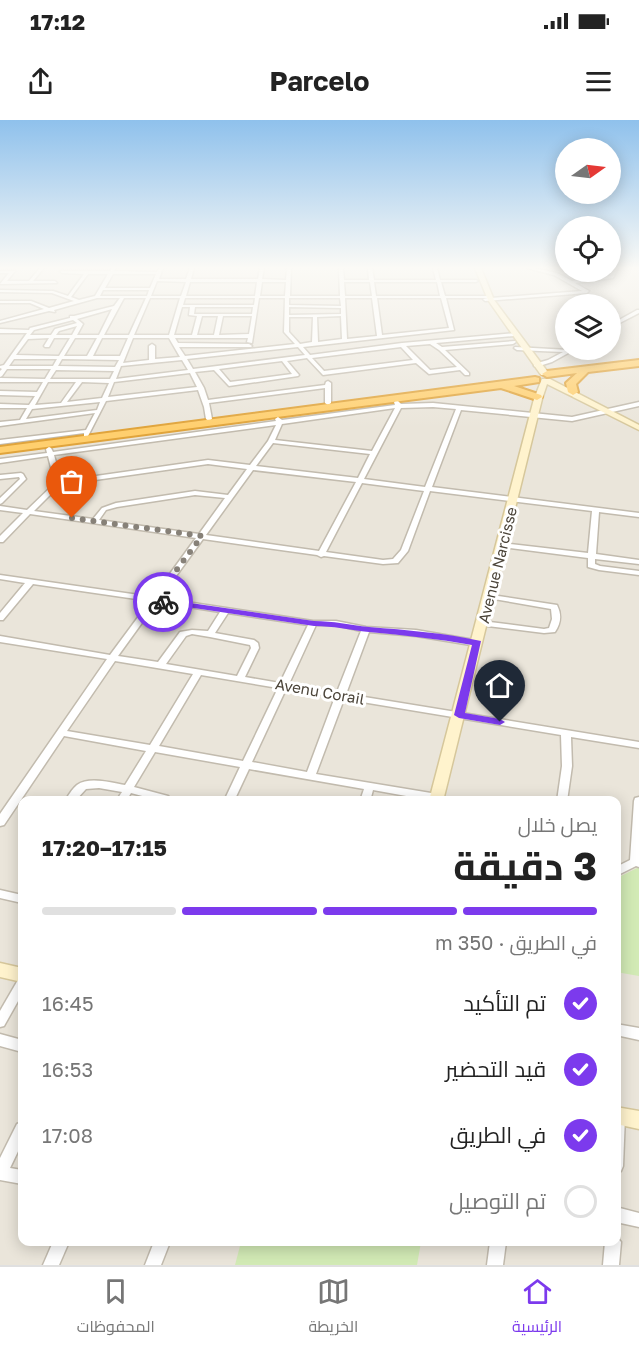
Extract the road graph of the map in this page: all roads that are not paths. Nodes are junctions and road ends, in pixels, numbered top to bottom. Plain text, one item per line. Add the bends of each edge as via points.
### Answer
1 (53, 321) edge
2 (77, 321) edge
3 (109, 321) edge
4 (138, 321) edge
5 (175, 321) edge
6 (198, 321) edge
7 (219, 321) edge
8 (253, 321) edge
9 (286, 321) edge
10 (315, 321) edge
11 (344, 321) edge
12 (378, 321) edge
13 (450, 321) edge
14 (502, 321) edge
15 (81, 324) junction
16 (452, 329) junction
17 (0, 331) edge
18 (28, 334) junction
19 (511, 334) junction
20 (171, 336) junction
21 (194, 336) junction
22 (216, 336) junction
23 (250, 336) junction
24 (380, 336) junction
25 (53, 337) junction
26 (72, 337) junction
27 (100, 337) junction
28 (131, 337) junction
29 (455, 339) junction
30 (345, 340) junction
31 (431, 342) junction
32 (315, 343) junction
33 (176, 345) junction
34 (299, 345) junction
35 (402, 345) junction
36 (47, 346) dead end
37 (152, 346) dead end
38 (518, 346) junction
39 (250, 348) junction
40 (555, 349) edge
41 (441, 350) junction
42 (13, 357) junction
43 (184, 357) junction
44 (309, 357) junction
45 (61, 358) junction
46 (89, 358) junction
47 (121, 358) junction
48 (284, 360) junction
49 (559, 360) edge
50 (152, 361) junction
51 (417, 361) junction
52 (639, 364) edge
53 (3, 367) edge
54 (117, 367) junction
55 (55, 368) junction
56 (215, 368) junction
57 (460, 368) junction
58 (191, 371) junction
59 (323, 373) junction
60 (584, 373) junction
61 (467, 374) dead end
62 (0, 375) edge
63 (542, 376) junction
64 (133, 378) junction
65 (0, 380) edge
66 (47, 380) junction
67 (80, 381) junction
68 (112, 381) junction
69 (498, 384) junction
70 (328, 386) junction
71 (201, 388) junction
72 (0, 393) edge
73 (39, 394) junction
74 (140, 395) junction
75 (577, 396) junction
76 (539, 397) junction
77 (103, 399) junction
78 (207, 402) junction
79 (397, 402) junction
80 (328, 403) junction
81 (63, 404) junction
82 (639, 404) edge
83 (3, 406) edge
84 (31, 407) junction
85 (459, 408) junction
86 (99, 411) junction
87 (608, 412) junction
88 (0, 414) edge
89 (535, 416) junction
90 (277, 417) junction
91 (209, 419) junction
92 (22, 421) junction
93 (0, 424) edge
94 (639, 428) edge
95 (87, 433) junction
96 (271, 441) junction
97 (0, 442) edge
98 (0, 449) edge
99 (49, 449) junction
100 (375, 453) junction
101 (0, 463) edge
102 (251, 468) junction
103 (2, 477) edge
104 (362, 479) junction
105 (58, 483) junction
106 (429, 488) junction
107 (231, 497) junction
108 (514, 499) junction
109 (0, 502) edge
110 (0, 507) edge
111 (596, 509) junction
112 (28, 512) junction
113 (639, 515) edge
114 (95, 521) junction
115 (202, 536) junction
116 (0, 540) edge
117 (502, 545) junction
118 (321, 555) junction
119 (591, 556) junction
120 (639, 562) edge
121 (639, 573) edge
122 (0, 577) edge
123 (31, 581) junction
124 (488, 596) junction
125 (154, 600) junction
126 (225, 611) junction
127 (0, 618) edge
128 (314, 623) junction
129 (482, 623) junction
130 (366, 629) junction
131 (210, 634) junction
132 (0, 639) edge
133 (477, 643) junction
134 (113, 657) junction
135 (160, 664) junction
136 (200, 671) junction
137 (241, 677) junction
138 (285, 685) junction
139 (342, 695) junction
140 (459, 715) junction
141 (64, 733) junction
142 (566, 733) junction
143 (639, 745) edge
144 (153, 748) junction
145 (247, 764) junction
146 (310, 776) junction
147 (369, 788) junction
148 (128, 789) junction
149 (73, 796) edge
150 (124, 796) edge
151 (156, 796) edge
152 (231, 796) edge
153 (367, 796) edge
154 (414, 796) edge
155 (438, 796) edge
156 (563, 796) edge
157 (639, 801) edge
158 (4, 809) edge
159 (0, 822) edge
160 (637, 863) edge
161 (621, 870) edge
162 (0, 894) edge
163 (18, 899) edge
164 (0, 970) edge
165 (18, 974) edge
166 (18, 991) edge
167 (0, 1022) edge
168 (621, 1030) edge
169 (639, 1035) edge
170 (0, 1040) edge
171 (18, 1045) edge
172 (621, 1116) edge
173 (639, 1120) edge
174 (18, 1137) edge
175 (0, 1173) edge
176 (18, 1176) edge
177 (621, 1215) edge
178 (639, 1220) edge
179 (59, 1246) edge
180 (160, 1246) edge
181 (497, 1246) edge
182 (613, 1246) edge
183 (51, 1265) edge
184 (153, 1265) edge
185 (495, 1265) edge
186 (611, 1265) edge

1 - 18 street
2 - 15 street
3 - 27 street
4 - 28 street
5 - 20 street
6 - 21 street
7 - 22 street
8 - 23 street
9 - 34 street via 287,332
10 - 32 street
11 - 30 street
12 - 24 street
13 - 16 street
14 - 19 street
15 - 25 street via 57,330
15 - 26 street
16 - 24 street
16 - 29 street
17 - 18 street
18 - 25 street
18 - 42 street
19 - 29 street
19 - 38 street
19 - 38 street
20 - 21 street
20 - 28 street
20 - 33 street
21 - 22 street
22 - 23 street
23 - 39 street
24 - 30 street
25 - 26 street
25 - 36 street
26 - 27 street
26 - 45 street
27 - 28 street
27 - 46 street
28 - 47 street
29 - 31 street
30 - 32 street
31 - 35 street
31 - 41 street
32 - 34 street
33 - 39 street
33 - 43 street
34 - 39 street
34 - 44 street
35 - 44 street
35 - 51 street
37 - 50 street
38 - 40 street
38 - 41 street
38 - 63 street
39 - 43 street
41 - 57 street
42 - 45 street
42 - 53 street
43 - 50 street
43 - 58 street
44 - 48 street
44 - 59 street
45 - 46 street
45 - 55 street
46 - 47 street
47 - 54 street
48 - 56 street
48 - 56 street via 296,375 229,384
49 - 63 street
50 - 54 street
51 - 57 street via 429,372
51 - 59 street
52 - 60 highway
52 - 63 highway
53 - 55 street
53 - 62 street
54 - 55 street
54 - 68 street
55 - 66 street
56 - 58 street
57 - 61 street
58 - 64 street
58 - 71 street
59 - 70 street
60 - 63 highway
60 - 75 highway via 571,382
63 - 69 highway
63 - 75 street
63 - 76 street, Avenue Narcisse
63 - 80 highway
64 - 68 street
64 - 74 street
65 - 66 street
66 - 67 street
66 - 73 street
67 - 68 street
67 - 81 street
68 - 77 street
69 - 76 highway
69 - 79 highway
70 - 78 street
70 - 80 street
71 - 74 street
71 - 78 street
72 - 73 street
73 - 84 street
74 - 77 street
75 - 76 street
75 - 87 street
76 - 89 street, Avenue Narcisse
77 - 81 street
77 - 86 street
78 - 91 street
79 - 85 street
79 - 90 highway
79 - 100 street
80 - 91 highway
81 - 84 street
82 - 87 street
83 - 84 street
83 - 88 street
84 - 92 street
85 - 89 street
85 - 106 street
86 - 92 street
86 - 95 street
87 - 89 street via 578,419
87 - 94 street
89 - 108 street, Avenue Narcisse
90 - 96 street
90 - 99 highway
91 - 95 highway
92 - 93 street
95 - 97 street
95 - 98 highway
96 - 100 street
96 - 102 street
98 - 99 highway
99 - 101 street
99 - 105 street
100 - 104 street
101 - 103 street
102 - 104 street
102 - 105 street via 201,462
102 - 107 street
103 - 109 street via 21,475 23,479
104 - 106 street
104 - 118 street
105 - 112 street
106 - 108 street
106 - 118 street via 399,559 383,562
107 - 114 street via 195,493 116,506 104,509
107 - 115 street
108 - 111 street
108 - 117 street, Avenue Narcisse
110 - 112 street
111 - 113 street
111 - 119 street
112 - 114 street
112 - 116 street
114 - 115 street
115 - 118 street
115 - 125 street
117 - 119 street
117 - 124 street, Avenue Narcisse
119 - 120 street
119 - 121 street via 592,567
122 - 123 street
123 - 125 street
123 - 127 street
124 - 129 street, Avenue Narcisse
124 - 129 street via 554,607 555,626 544,631
125 - 126 street
125 - 134 street
126 - 128 street
126 - 131 street
128 - 130 street
128 - 138 street
129 - 133 street, Avenue Narcisse
130 - 133 street
130 - 139 street
131 - 135 street via 183,634
131 - 137 street via 254,643
132 - 134 street, Avenu Corail
133 - 140 street, Avenue Narcisse
134 - 135 street, Avenu Corail
134 - 141 street
135 - 136 street, Avenu Corail
136 - 137 street, Avenu Corail
136 - 144 street
137 - 138 street, Avenu Corail
138 - 139 street, Avenu Corail
138 - 145 street
139 - 140 street, Avenu Corail
139 - 146 street
140 - 142 street, Avenu Corail
140 - 155 street, Avenue Narcisse
141 - 144 street
141 - 158 street
142 - 143 street, Avenu Corail
142 - 156 street
144 - 145 street
144 - 148 street
145 - 146 street
145 - 152 street
146 - 147 street
147 - 153 street
147 - 154 street
148 - 149 street via 84,786
148 - 150 street
148 - 151 street
157 - 160 street
158 - 159 street
160 - 161 street
162 - 163 street
164 - 165 street
166 - 167 street
168 - 169 street
170 - 171 street
172 - 173 street
174 - 175 street
175 - 176 street
177 - 178 street
179 - 183 street
180 - 184 street
181 - 185 street
182 - 186 street

